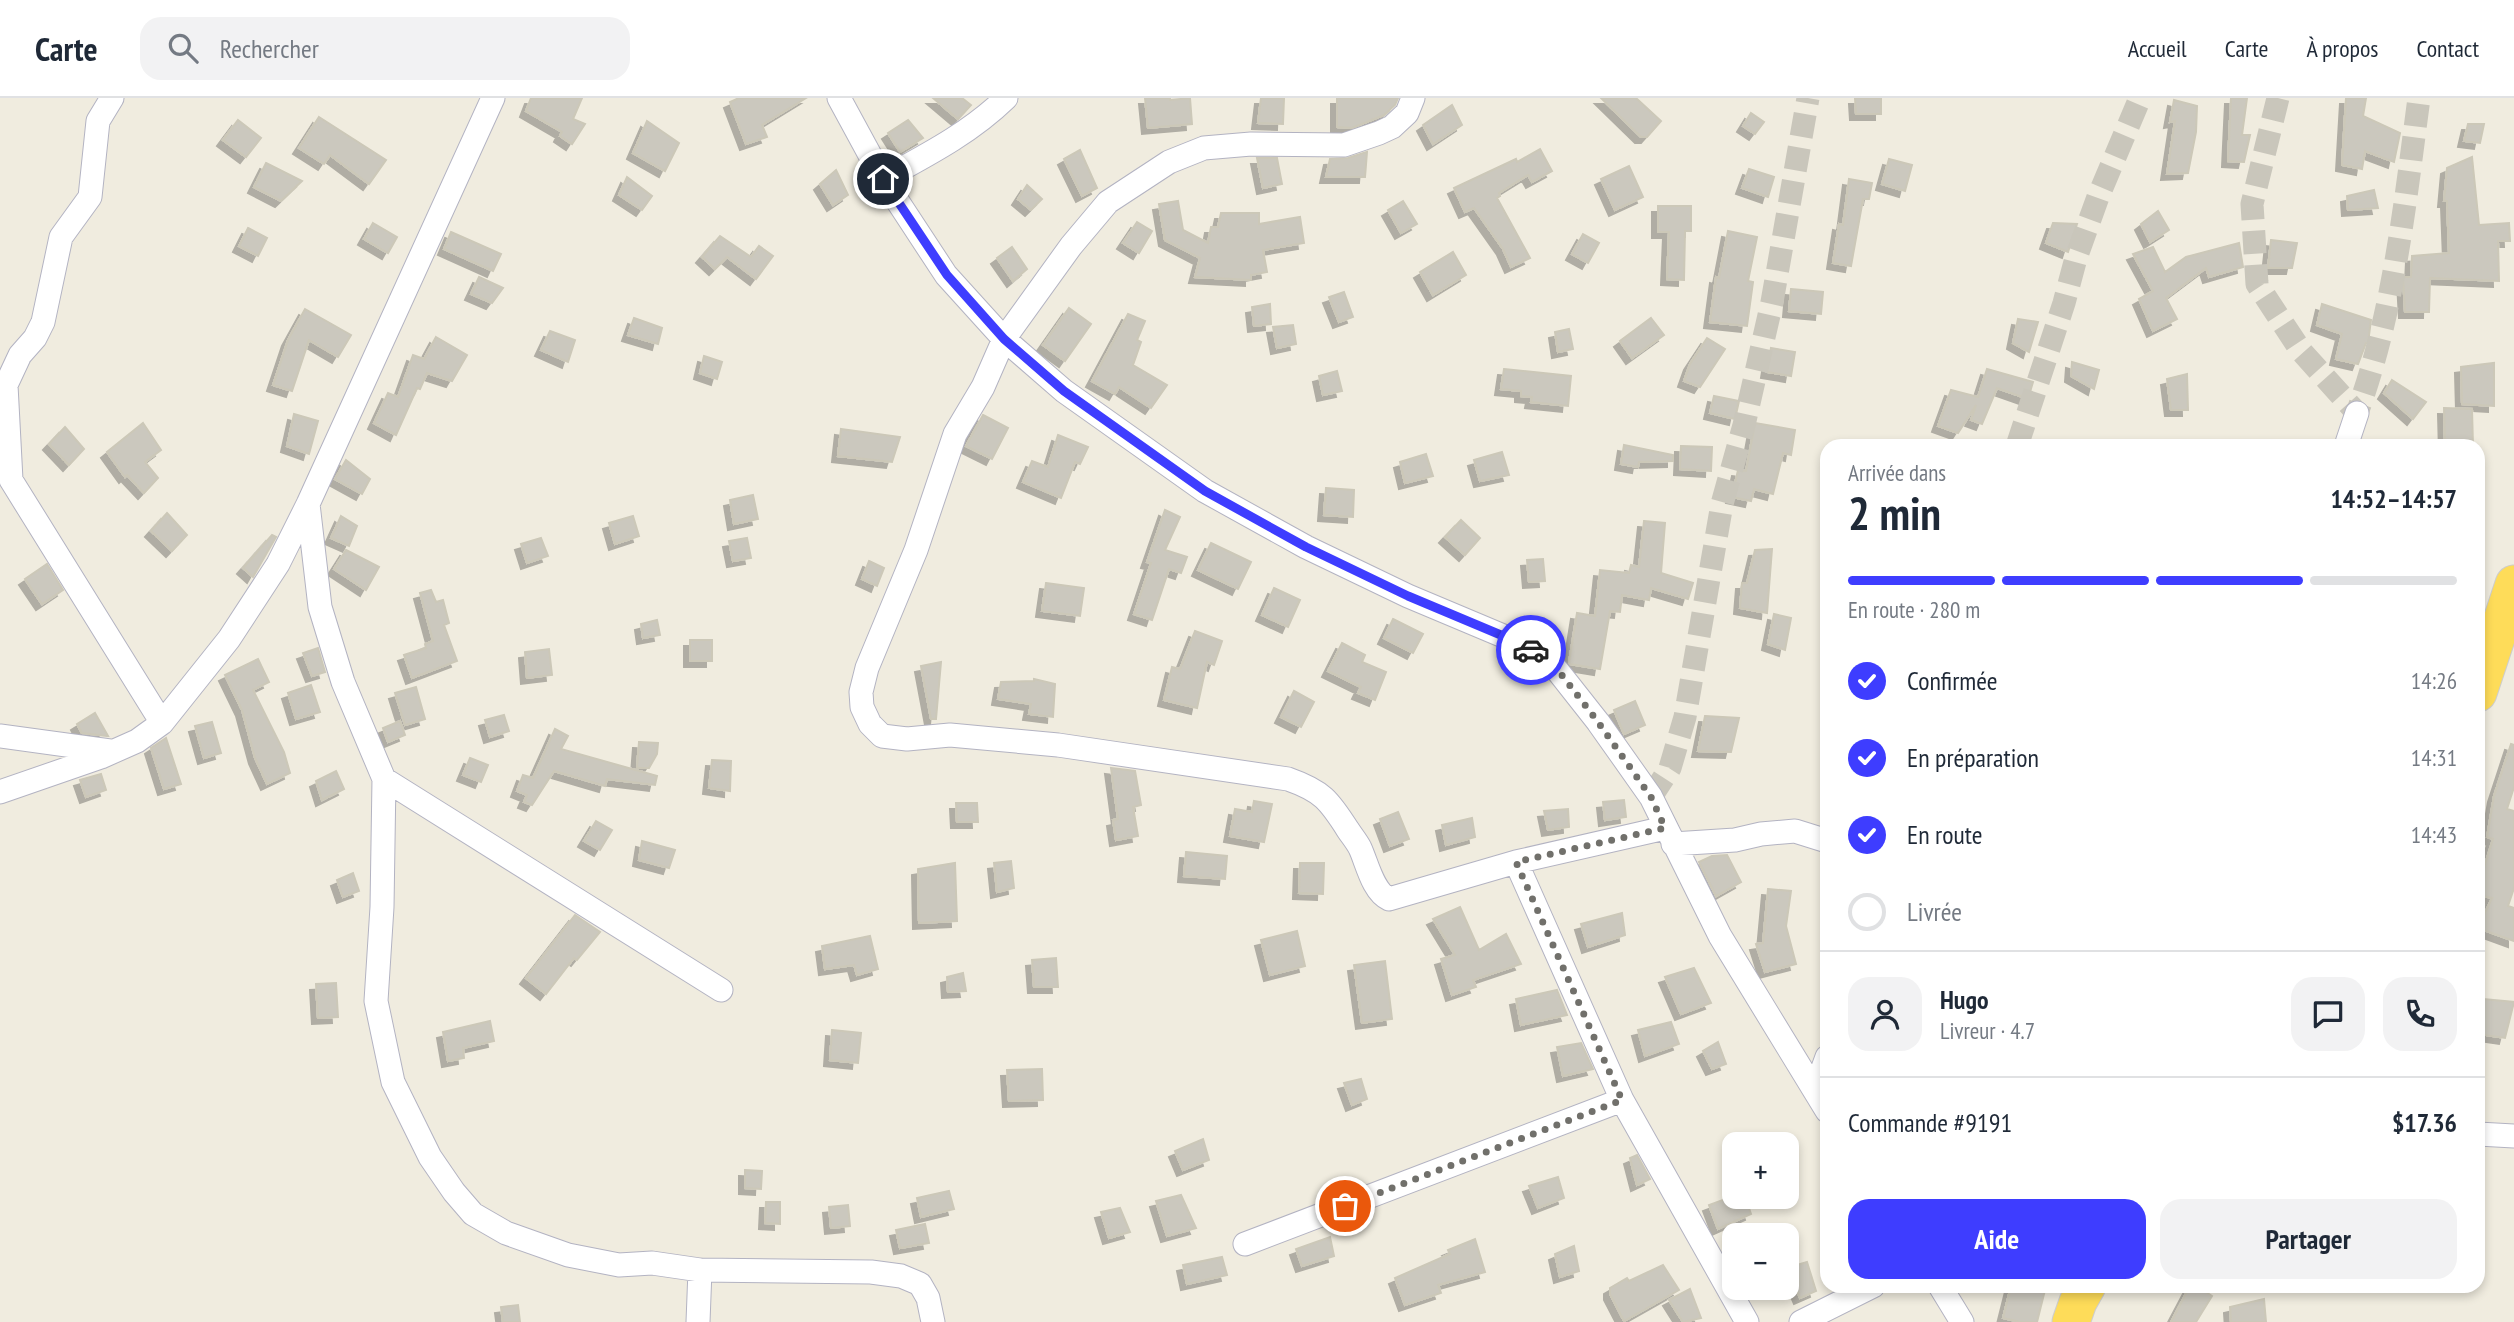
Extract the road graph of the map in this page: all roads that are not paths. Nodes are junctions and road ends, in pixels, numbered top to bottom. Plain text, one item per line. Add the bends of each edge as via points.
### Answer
1 (112, 98) edge
2 (493, 98) edge
3 (839, 98) edge
4 (1006, 98) edge
5 (1413, 98) edge
6 (883, 179) junction
7 (1004, 339) junction
8 (2357, 412) dead end
9 (2348, 439) edge
10 (308, 504) junction
11 (2514, 584) edge
12 (2485, 672) edge
13 (162, 723) junction
14 (0, 736) edge
15 (113, 752) junction
16 (384, 779) junction
17 (0, 792) edge
18 (1669, 836) junction
19 (1820, 839) edge
20 (1516, 862) junction
21 (721, 990) dead end
22 (1820, 1076) edge
23 (1815, 1090) junction
24 (1820, 1099) edge
25 (1622, 1100) junction
26 (2485, 1134) edge
27 (2514, 1136) edge
28 (1245, 1244) dead end
29 (700, 1270) junction
30 (1859, 1293) edge
31 (1948, 1293) edge
32 (2083, 1293) edge
33 (698, 1322) edge
34 (933, 1322) edge
35 (1746, 1322) edge
36 (1801, 1322) edge
37 (1962, 1322) edge
38 (2071, 1322) edge

1 - 13 street via 98,121 90,197 61,237 43,322 6,385 11,480
2 - 10 street
3 - 6 street
4 - 6 street via 950,143
5 - 7 street via 1407,113 1392,127 1344,145 1204,148 1169,162 1108,202
6 - 7 street via 947,275
7 - 18 street via 1064,391 1205,491 1306,547 1508,638 1558,670 1651,797
7 - 20 street via 955,434 916,550 867,668 861,692 870,724 882,736 950,735 1058,745 1288,779 1314,790 1334,807 1378,890 1389,899
8 - 9 street
10 - 13 street via 278,564 229,639
10 - 16 street via 320,607 342,682
11 - 12 highway
13 - 15 street
14 - 15 street
15 - 17 street
16 - 21 street
16 - 29 street via 376,1001 393,1082 430,1157 473,1214 506,1233 568,1255 619,1265 652,1263
18 - 19 street via 1735,840 1795,831
18 - 20 street
18 - 23 street via 1720,936
20 - 25 street
22 - 23 street
23 - 24 street
25 - 28 street
25 - 35 street
26 - 27 street
29 - 33 street
29 - 34 street via 901,1276 920,1284
30 - 36 street
31 - 37 street
32 - 38 highway

